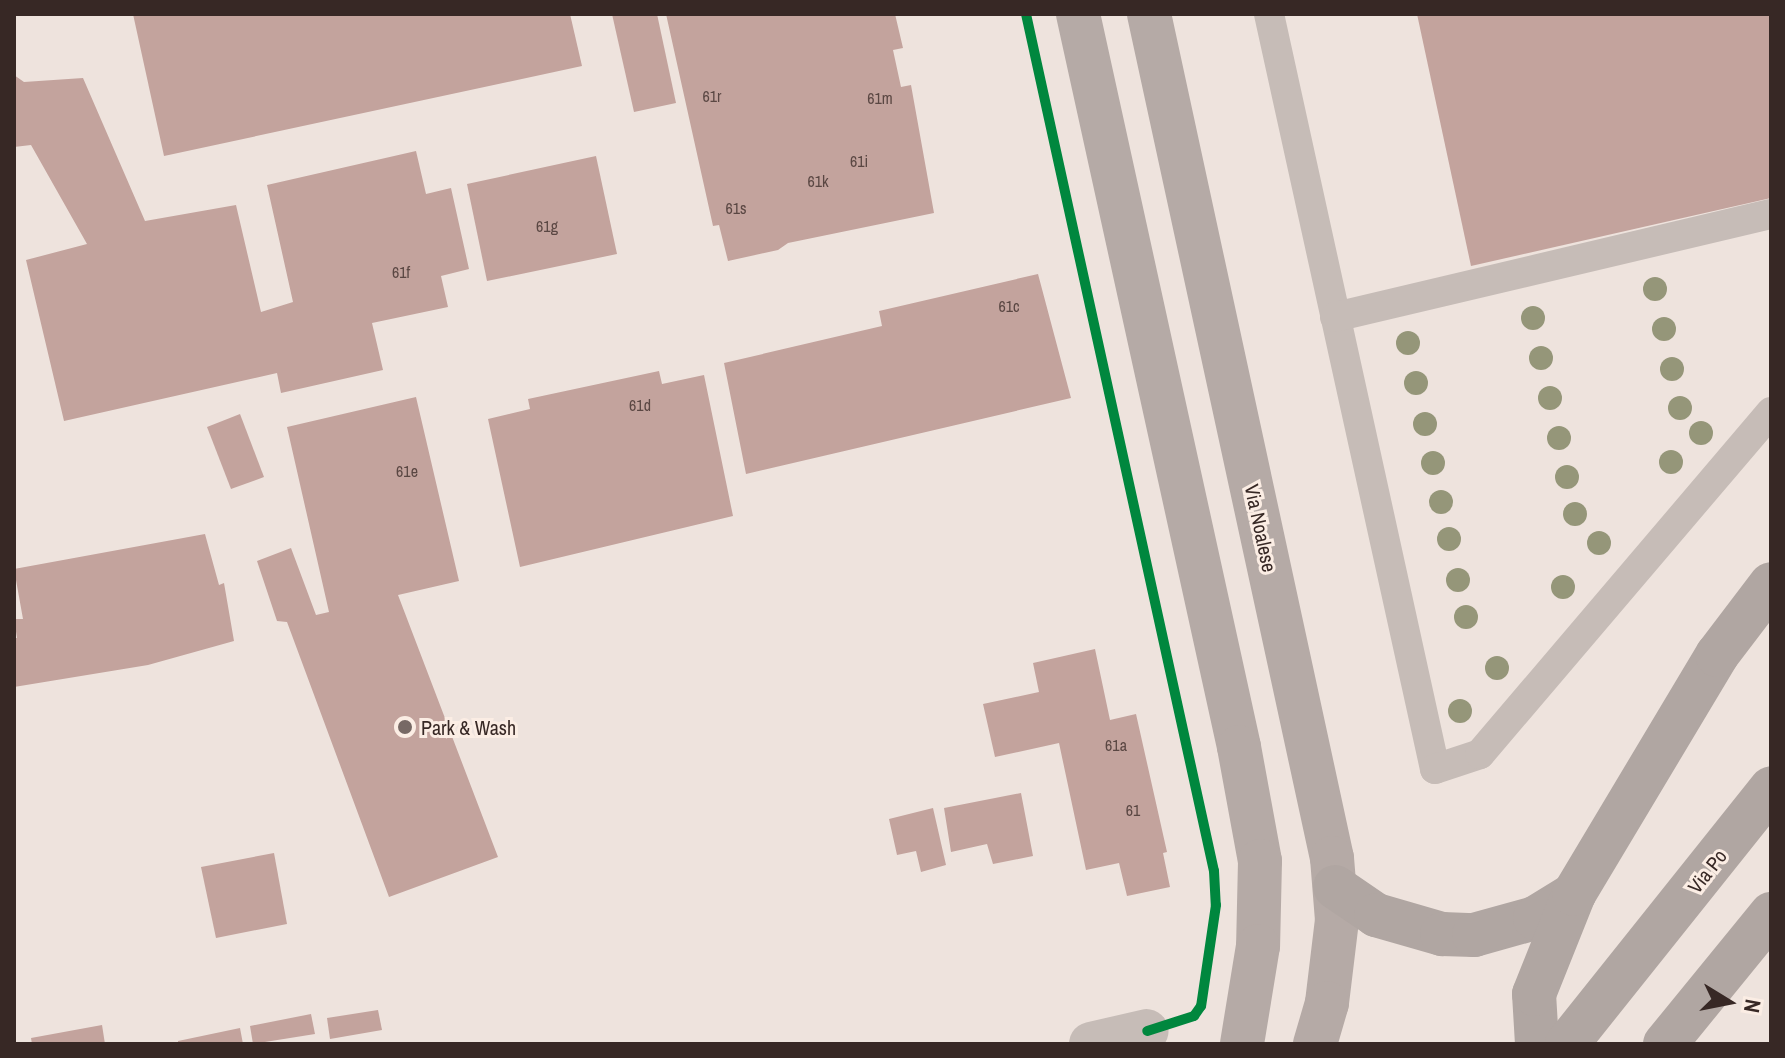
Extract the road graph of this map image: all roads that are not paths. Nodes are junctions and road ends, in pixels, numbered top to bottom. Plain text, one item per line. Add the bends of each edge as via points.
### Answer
1 (1078, 14) edge
2 (1149, 14) edge
3 (1269, 14) edge
4 (1771, 214) edge
5 (1335, 317) junction
6 (1771, 412) edge
7 (1771, 584) edge
8 (1771, 788) edge
9 (1335, 887) junction
10 (1574, 894) junction
11 (1771, 914) edge
12 (1147, 1031) dead end
13 (1091, 1044) edge
14 (1242, 1044) edge
15 (1315, 1044) edge
16 (1537, 1044) edge
17 (1567, 1044) edge
18 (1665, 1044) edge

1 - 14 main road via 1260,861 1258,946
2 - 9 main road, Via Noalese
3 - 5 lane
4 - 5 lane
5 - 6 lane via 1435,769 1480,754
7 - 10 highway via 1717,655
8 - 17 highway, Via Po
9 - 10 highway via 1376,915 1442,934 1474,935 1535,918
9 - 15 main road, Via Noalese via 1337,920 1327,1003
10 - 16 highway via 1534,994
11 - 18 highway
12 - 13 street

